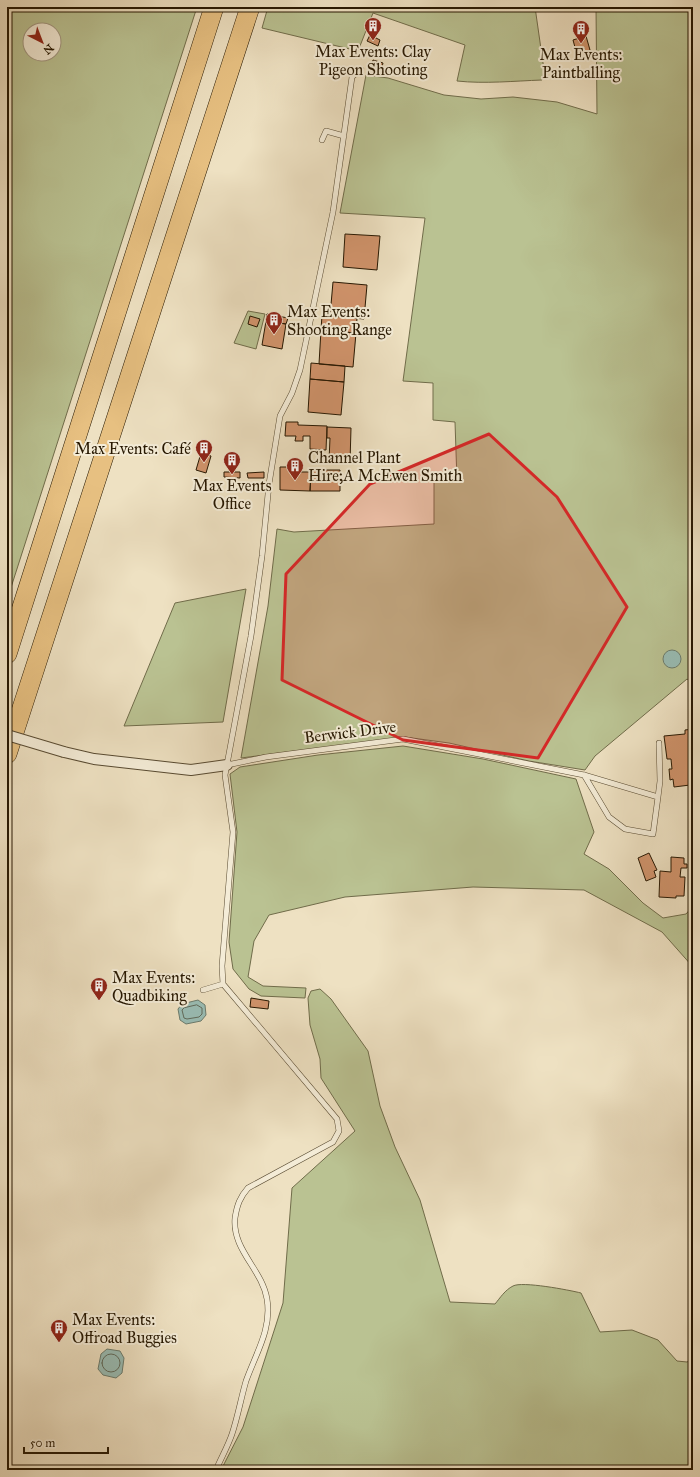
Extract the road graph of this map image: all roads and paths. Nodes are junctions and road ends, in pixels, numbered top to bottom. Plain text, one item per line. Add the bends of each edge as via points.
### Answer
1 (214, 7) edge
2 (250, 7) edge
3 (361, 69) dead end
4 (344, 136) junction
5 (322, 140) dead end
6 (7, 654) edge
7 (7, 735) edge
8 (659, 743) dead end
9 (7, 754) edge
10 (227, 765) junction
11 (584, 775) junction
12 (658, 797) junction
13 (223, 984) junction
14 (203, 990) dead end
15 (216, 1470) edge

1 - 6 highway
2 - 9 highway
3 - 4 lane via 352,77
4 - 5 lane via 326,131
4 - 10 lane via 333,212 300,370 280,416 269,484 251,636
7 - 10 street, Berwick Drive, bridge via 94,759 191,770
8 - 12 lane
10 - 11 lane, Berwick Drive via 266,757 403,739
10 - 13 lane via 225,775 233,832 222,966
11 - 12 lane, Berwick Drive
11 - 12 lane via 609,817 625,829 652,834
13 - 14 lane
13 - 15 lane via 337,1119 339,1131 333,1142 248,1188 240,1198 234,1229 238,1244 262,1285 267,1298 268,1314 266,1331 246,1381 232,1434

